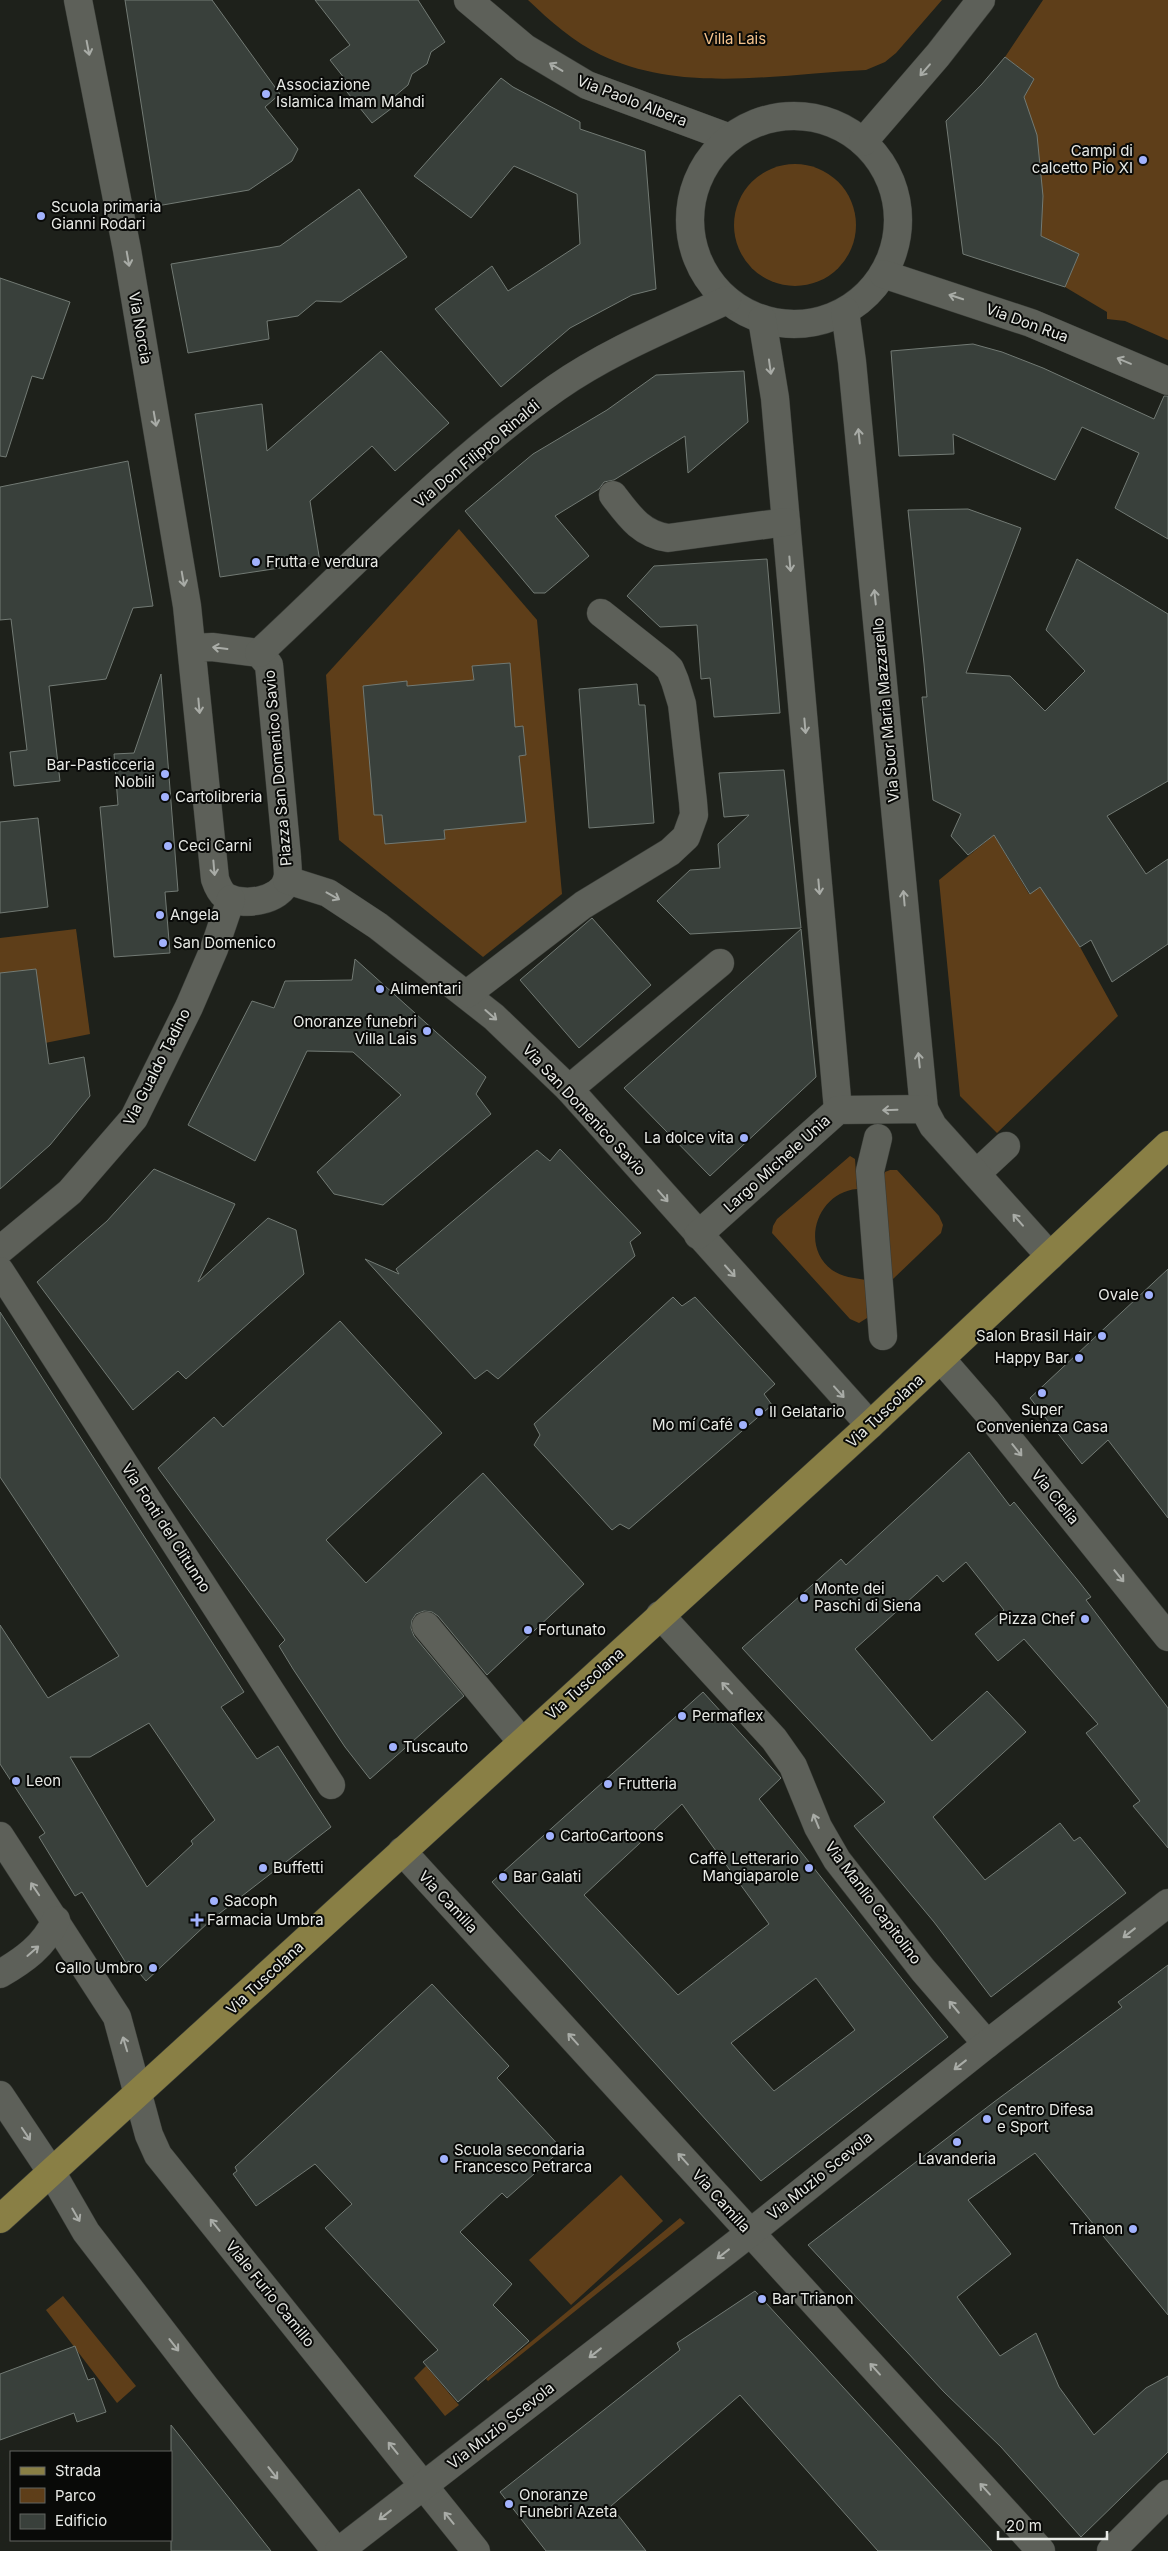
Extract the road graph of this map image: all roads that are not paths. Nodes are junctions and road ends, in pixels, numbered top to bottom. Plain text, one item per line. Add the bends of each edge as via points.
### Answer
1 (78, 0) edge
2 (468, 0) edge
3 (980, 0) edge
4 (730, 138) junction
5 (863, 142) junction
6 (883, 274) junction
7 (727, 300) junction
8 (845, 311) junction
9 (762, 319) junction
10 (1168, 382) edge
11 (613, 495) dead end
12 (786, 522) junction
13 (601, 613) dead end
14 (193, 652) junction
15 (259, 653) junction
16 (287, 880) junction
17 (231, 899) junction
18 (720, 963) dead end
19 (467, 994) junction
20 (569, 1089) junction
21 (924, 1109) junction
22 (838, 1110) junction
23 (878, 1138) dead end
24 (1168, 1145) edge
25 (1006, 1146) dead end
26 (977, 1173) junction
27 (698, 1235) junction
28 (0, 1250) edge
29 (1050, 1256) junction
30 (0, 1271) edge
31 (883, 1336) dead end
32 (941, 1358) junction
33 (870, 1425) junction
34 (660, 1615) junction
35 (426, 1626) dead end
36 (1168, 1637) edge
37 (522, 1742) junction
38 (331, 1785) dead end
39 (0, 1836) edge
40 (394, 1859) junction
41 (1168, 1903) edge
42 (56, 1920) junction
43 (0, 1974) edge
44 (987, 2044) junction
45 (139, 2091) junction
46 (0, 2094) edge
47 (52, 2173) junction
48 (0, 2219) edge
49 (750, 2233) junction
50 (423, 2486) junction
51 (1168, 2494) edge
52 (338, 2551) edge
53 (476, 2551) edge
54 (1041, 2551) edge
55 (1111, 2551) edge

1 -> 14 street, Via Norcia via 127,250
4 -> 2 street, Via Paolo Albera via 587,86 525,48
3 -> 5 street via 938,55
4 - 5 street via 760,122 798,116 835,124
4 - 7 street via 715,152 698,180 690,218 693,244 700,264 711,283
5 - 6 street via 883,166 897,207 896,240
6 - 8 street via 865,296
10 -> 6 street, Via Don Rua via 1031,323
7 - 9 street
7 - 15 street, Via Don Filippo Rinaldi via 636,341 556,388 421,499
8 - 9 street via 823,320 796,324
21 -> 8 street, Via Suor Maria Mazzarello
9 -> 12 street via 775,398
11 - 12 street via 639,527 658,537 679,538
12 -> 22 street
13 - 19 street via 670,669 682,704 694,802 691,827 674,849 583,905
15 -> 14 street, Piazza San Domenico Savio via 212,647
14 -> 17 street via 215,879 224,895
15 - 16 street, Piazza San Domenico Savio via 268,661 271,672
16 - 17 street, Piazza San Domenico Savio via 272,896 248,901
16 -> 19 street, Via San Domenico Savio via 314,887 339,900
17 - 28 street, Via Gualdo Tadino via 214,950 189,1007 134,1118 70,1192
18 - 20 street
19 -> 20 street, Via San Domenico Savio via 528,1047
20 -> 27 street, Via San Domenico Savio
21 -> 22 street, Largo Michele Unia
21 - 26 street via 934,1126
22 - 27 street, Largo Michele Unia
23 - 31 street via 870,1171
24 - 29 main road, Via Tuscolana
25 - 26 street
29 -> 26 street
27 -> 33 street
29 - 32 main road, Via Tuscolana
30 - 38 street, Via Fonti del Clitunno
32 - 33 main road, Via Tuscolana
32 -> 36 street, Via Clelia
33 - 34 main road, Via Tuscolana
34 - 37 main road, Via Tuscolana
44 -> 34 street, Via Manlio Capitolino via 923,1970 837,1860 818,1827 792,1766 774,1739
35 - 37 street
37 - 40 main road, Via Tuscolana
42 -> 39 street, Viale Furio Camillo
40 - 45 main road, Via Tuscolana
49 -> 40 street, Via Camilla
41 -> 44 street, Via Muzio Scevola
43 -> 42 street via 37,1949
45 -> 42 street, Viale Furio Camillo via 116,2017
44 -> 49 street, Via Muzio Scevola
45 - 47 main road, Via Tuscolana
50 -> 45 street, Viale Furio Camillo via 158,2155 149,2135
46 -> 47 street
47 - 48 main road, Via Tuscolana
47 -> 52 street via 86,2232 206,2388
49 -> 50 street, Via Muzio Scevola
54 -> 49 street, Via Camilla
50 -> 52 street
53 -> 50 street, Viale Furio Camillo
51 - 55 street

